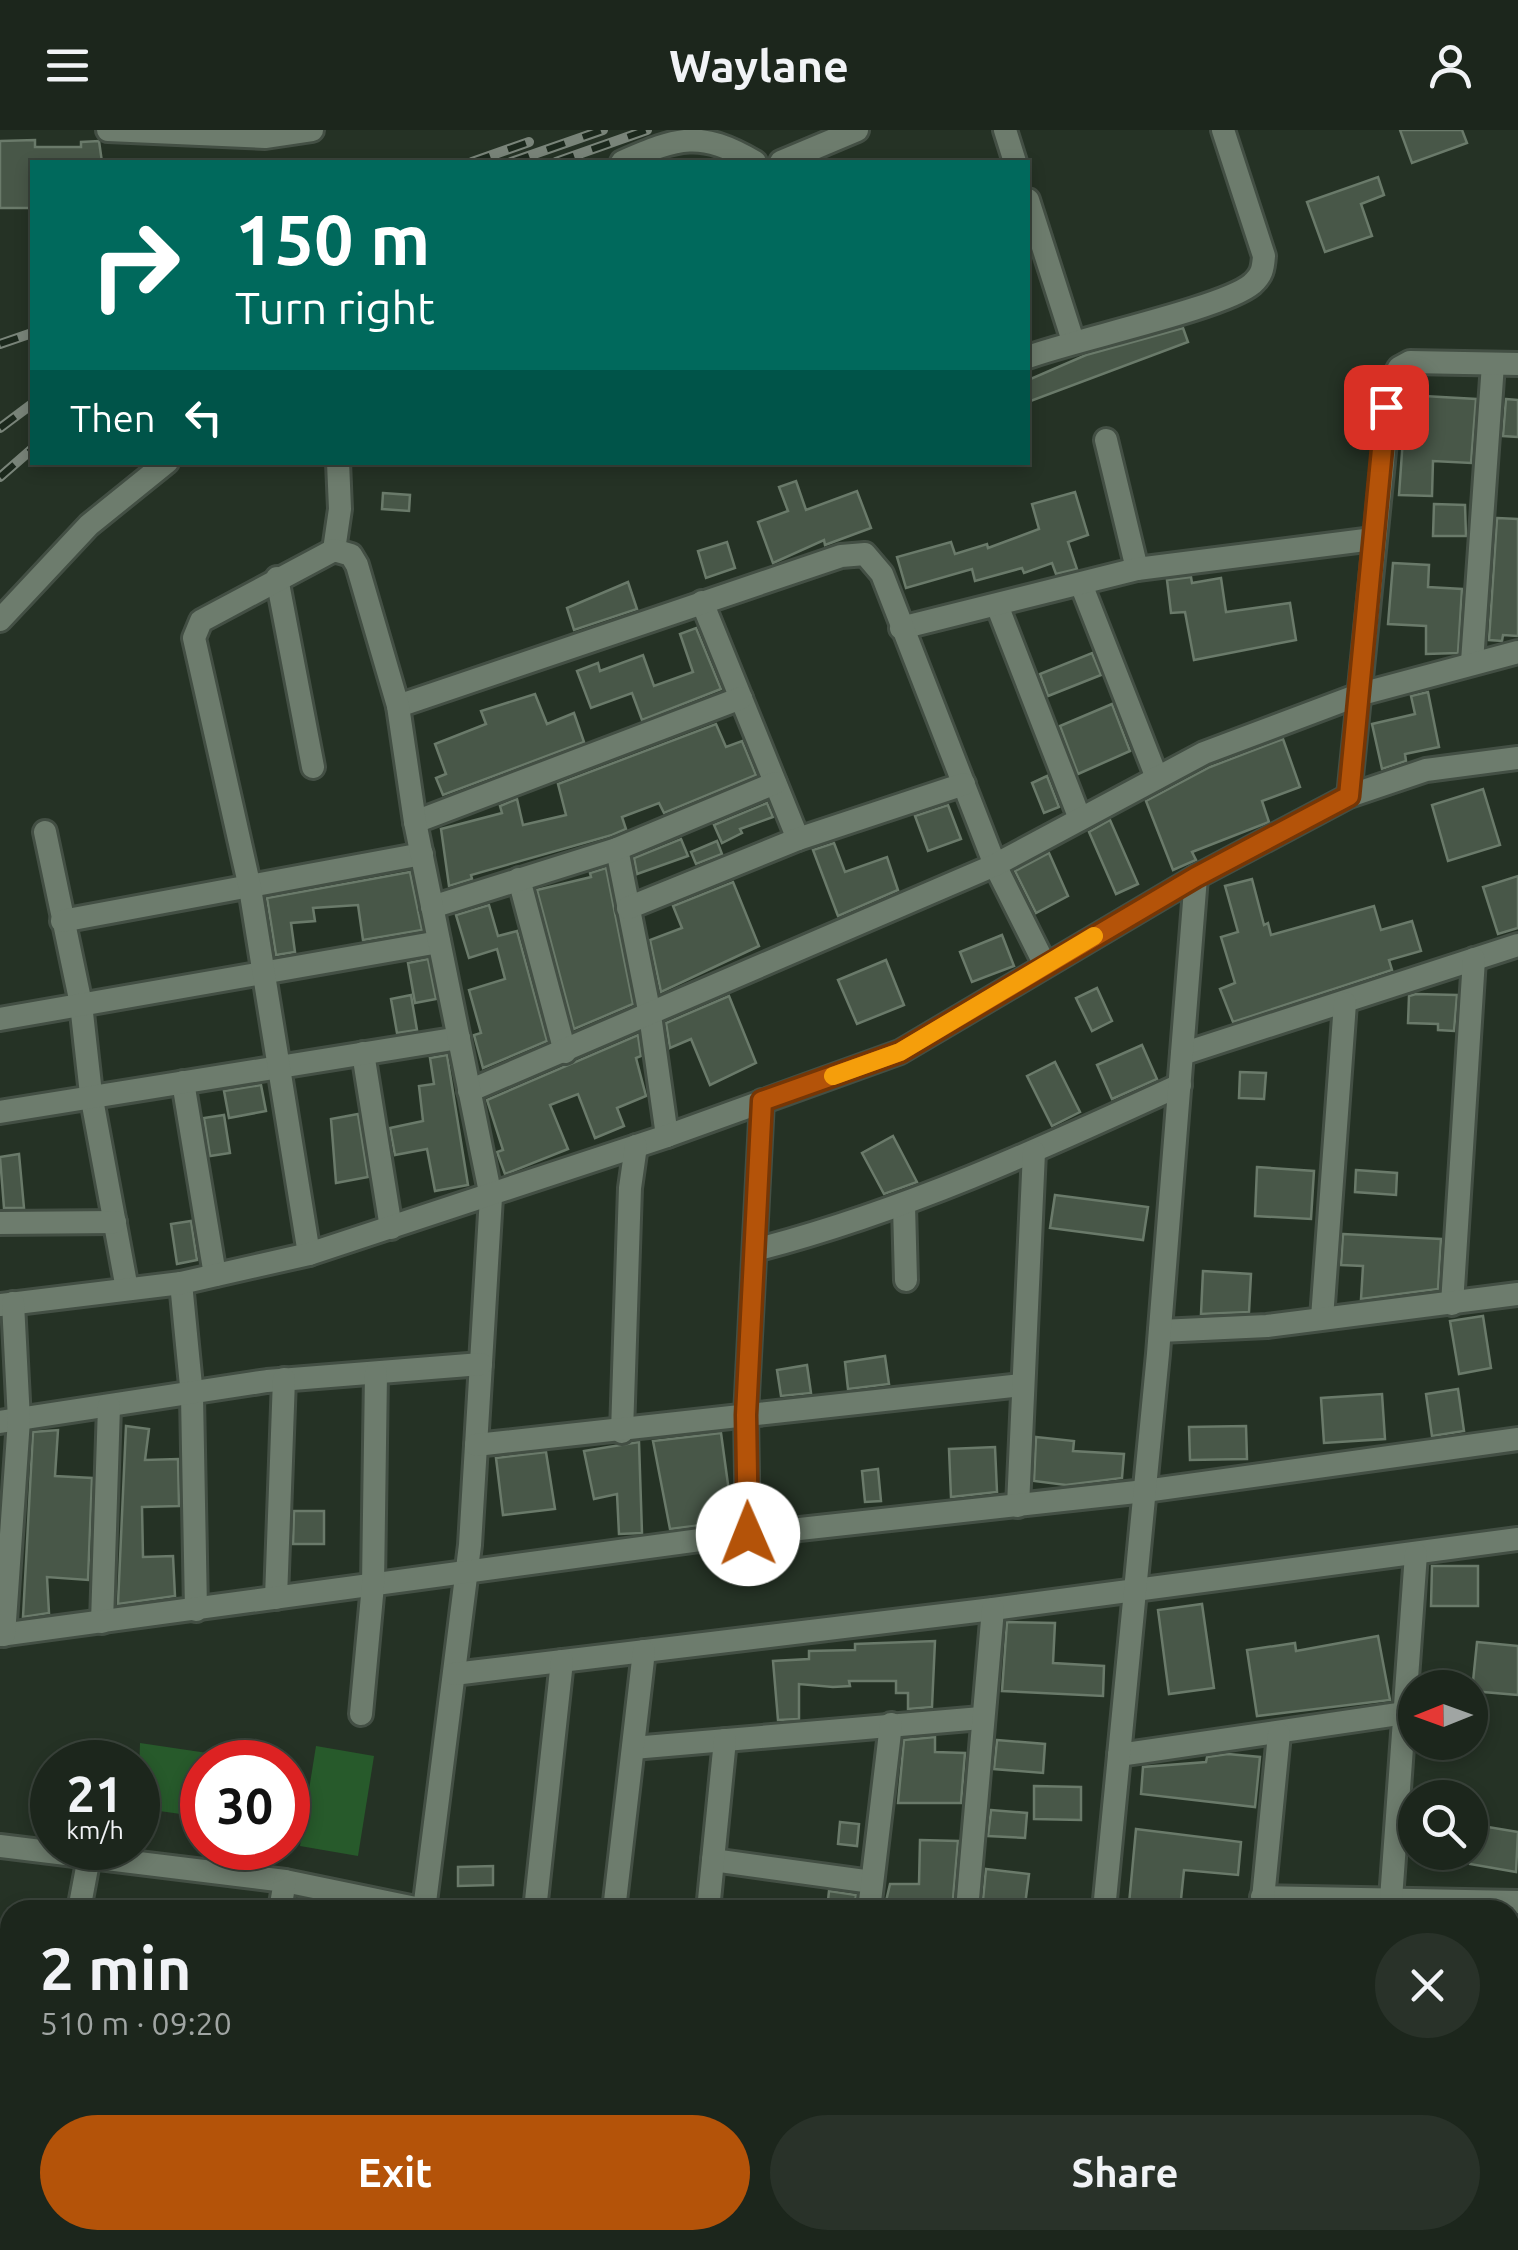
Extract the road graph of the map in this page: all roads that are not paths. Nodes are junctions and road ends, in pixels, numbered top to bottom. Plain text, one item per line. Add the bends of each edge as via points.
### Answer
1 (108, 130) edge
2 (312, 130) edge
3 (857, 130) edge
4 (1004, 130) edge
5 (1224, 130) edge
6 (628, 160) edge
7 (752, 160) edge
8 (784, 160) edge
9 (1014, 160) edge
10 (1030, 206) edge
11 (1073, 340) junction
12 (1030, 356) edge
13 (1493, 364) junction
14 (1518, 364) edge
15 (1106, 440) dead end
16 (163, 465) edge
17 (338, 465) edge
18 (1374, 539) junction
19 (334, 550) junction
20 (1137, 569) junction
21 (277, 578) junction
22 (1081, 584) junction
23 (702, 602) junction
24 (997, 605) junction
25 (0, 620) edge
26 (900, 628) junction
27 (1518, 652) edge
28 (1472, 662) junction
29 (1361, 694) junction
30 (741, 698) junction
31 (398, 706) junction
32 (1518, 758) edge
33 (313, 767) dead end
34 (1156, 778) junction
35 (775, 783) junction
36 (964, 784) junction
37 (1349, 796) junction
38 (1080, 819) junction
39 (415, 822) junction
40 (45, 832) dead end
41 (798, 838) junction
42 (617, 849) junction
43 (422, 854) junction
44 (996, 865) junction
45 (1196, 877) junction
46 (519, 879) junction
47 (250, 888) junction
48 (432, 906) junction
49 (628, 908) junction
50 (62, 922) junction
51 (439, 942) junction
52 (1518, 945) edge
53 (1474, 959) junction
54 (1045, 964) junction
55 (263, 973) junction
56 (81, 1004) junction
57 (1344, 1004) junction
58 (650, 1015) junction
59 (0, 1019) edge
60 (459, 1038) junction
61 (565, 1052) junction
62 (363, 1053) junction
63 (1182, 1054) junction
64 (280, 1066) junction
65 (182, 1082) junction
66 (1180, 1085) junction
67 (469, 1091) junction
68 (92, 1094) junction
69 (762, 1101) junction
70 (0, 1112) edge
71 (667, 1136) junction
72 (636, 1146) junction
73 (1034, 1152) junction
74 (491, 1198) junction
75 (904, 1206) junction
76 (115, 1222) junction
77 (0, 1223) edge
78 (391, 1228) junction
79 (755, 1250) junction
80 (309, 1254) junction
81 (215, 1275) junction
82 (906, 1280) dead end
83 (181, 1283) junction
84 (127, 1289) junction
85 (1518, 1294) edge
86 (6, 1304) edge
87 (1452, 1304) junction
88 (1322, 1318) junction
89 (1160, 1331) junction
90 (481, 1364) junction
91 (376, 1373) junction
92 (284, 1379) junction
93 (1021, 1385) junction
94 (192, 1396) junction
95 (109, 1406) junction
96 (746, 1415) junction
97 (9, 1421) edge
98 (622, 1432) junction
99 (1518, 1439) edge
100 (476, 1445) junction
101 (1144, 1491) junction
102 (1018, 1506) junction
103 (748, 1534) junction
104 (1518, 1538) edge
105 (1416, 1554) junction
106 (467, 1574) junction
107 (373, 1586) junction
108 (1135, 1591) junction
109 (276, 1598) junction
110 (196, 1610) junction
111 (993, 1610) junction
112 (102, 1622) junction
113 (2, 1635) edge
114 (644, 1651) junction
115 (562, 1661) junction
116 (1408, 1670) edge
117 (454, 1674) junction
118 (361, 1714) dead end
119 (1398, 1714) edge
120 (982, 1718) junction
121 (891, 1724) junction
122 (1279, 1734) junction
123 (724, 1740) junction
124 (633, 1748) junction
125 (1119, 1755) junction
126 (1402, 1760) edge
127 (0, 1846) edge
128 (30, 1850) edge
129 (713, 1860) junction
130 (160, 1866) edge
131 (87, 1870) edge
132 (285, 1882) junction
133 (872, 1882) junction
134 (1392, 1899) junction
135 (82, 1900) edge
136 (282, 1900) edge
137 (375, 1900) edge
138 (426, 1900) edge
139 (536, 1900) edge
140 (615, 1900) edge
141 (709, 1900) edge
142 (870, 1900) edge
143 (968, 1900) edge
144 (1105, 1900) edge
145 (1262, 1900) edge
146 (1366, 1900) edge
147 (1434, 1900) edge

1 - 2 street via 265,137
3 - 8 street
4 - 9 street
5 - 11 street via 1261,245 1262,271 1248,287 1220,299
6 - 7 street via 692,137 722,143
10 - 11 street
11 - 12 street
13 - 14 street
13 - 18 street via 1422,360 1398,368 1386,407
13 - 28 street
15 - 20 street
16 - 25 street via 88,526
17 - 19 street
18 - 20 street
18 - 29 street
19 - 21 street
19 - 31 street via 358,565
20 - 22 street
21 - 33 street
21 - 47 street via 201,621 194,638
22 - 24 street
22 - 34 street
23 - 26 street via 841,556 866,554 882,574
23 - 30 street
23 - 31 street
24 - 26 street
24 - 38 street
26 - 36 street
27 - 28 street
28 - 29 street
29 - 34 street
29 - 37 street
30 - 35 street
30 - 39 street
31 - 39 street
32 - 37 street via 1426,770
34 - 38 street
35 - 41 street
35 - 42 street
36 - 41 street
36 - 44 street
37 - 45 street
38 - 44 street
39 - 43 street
40 - 50 street
41 - 49 street
42 - 46 street
42 - 49 street
43 - 47 street
43 - 48 street
44 - 54 street
44 - 58 street
45 - 54 street
45 - 63 street
46 - 48 street
46 - 61 street
47 - 50 street
47 - 55 street
48 - 51 street
49 - 58 street
50 - 56 street
51 - 55 street
51 - 60 street
52 - 53 street
53 - 57 street
53 - 87 street
54 - 69 street via 900,1052
55 - 56 street
55 - 64 street
56 - 59 street
56 - 68 street
57 - 63 street
57 - 88 street
58 - 61 street
58 - 71 street
60 - 62 street
60 - 67 street
61 - 67 street
62 - 64 street
62 - 78 street
63 - 66 street
64 - 65 street
64 - 80 street
65 - 68 street
65 - 81 street
66 - 73 street
66 - 89 street
67 - 74 street
68 - 70 street
68 - 76 street
69 - 71 street
69 - 79 street
71 - 72 street
72 - 74 street
72 - 98 street
73 - 75 street
73 - 93 street
74 - 78 street
74 - 90 street
75 - 79 street
75 - 82 street
76 - 77 street
76 - 84 street
78 - 80 street
79 - 96 street
80 - 81 street
81 - 83 street
83 - 84 street
83 - 94 street
84 - 86 street
85 - 87 street
86 - 97 street
87 - 88 street
88 - 89 street
89 - 101 street
90 - 91 street
90 - 100 street
91 - 92 street
91 - 107 street
92 - 94 street
92 - 109 street
93 - 96 street
93 - 102 street
94 - 95 street
94 - 110 street
95 - 97 street
95 - 112 street
96 - 98 street
96 - 103 street
97 - 113 street
98 - 100 street
99 - 101 street
100 - 106 street
101 - 102 street
101 - 108 street
102 - 103 street
103 - 106 street
104 - 105 street
105 - 108 street
105 - 116 street
106 - 107 street
106 - 117 street
107 - 109 street
107 - 118 street
108 - 111 street
108 - 125 street
109 - 110 street
110 - 112 street
111 - 114 street
111 - 120 street
112 - 113 street
114 - 115 street
114 - 124 street
115 - 117 street
115 - 139 street
117 - 138 street
119 - 122 street
120 - 121 street
120 - 143 street
121 - 123 street
121 - 133 street
122 - 125 street
122 - 145 street
123 - 124 street
123 - 129 street
124 - 140 street
125 - 144 street
126 - 134 street
127 - 128 street
129 - 133 street
129 - 141 street
130 - 132 street
131 - 135 street
132 - 136 street
132 - 137 street
133 - 142 street
134 - 146 street
134 - 147 street

